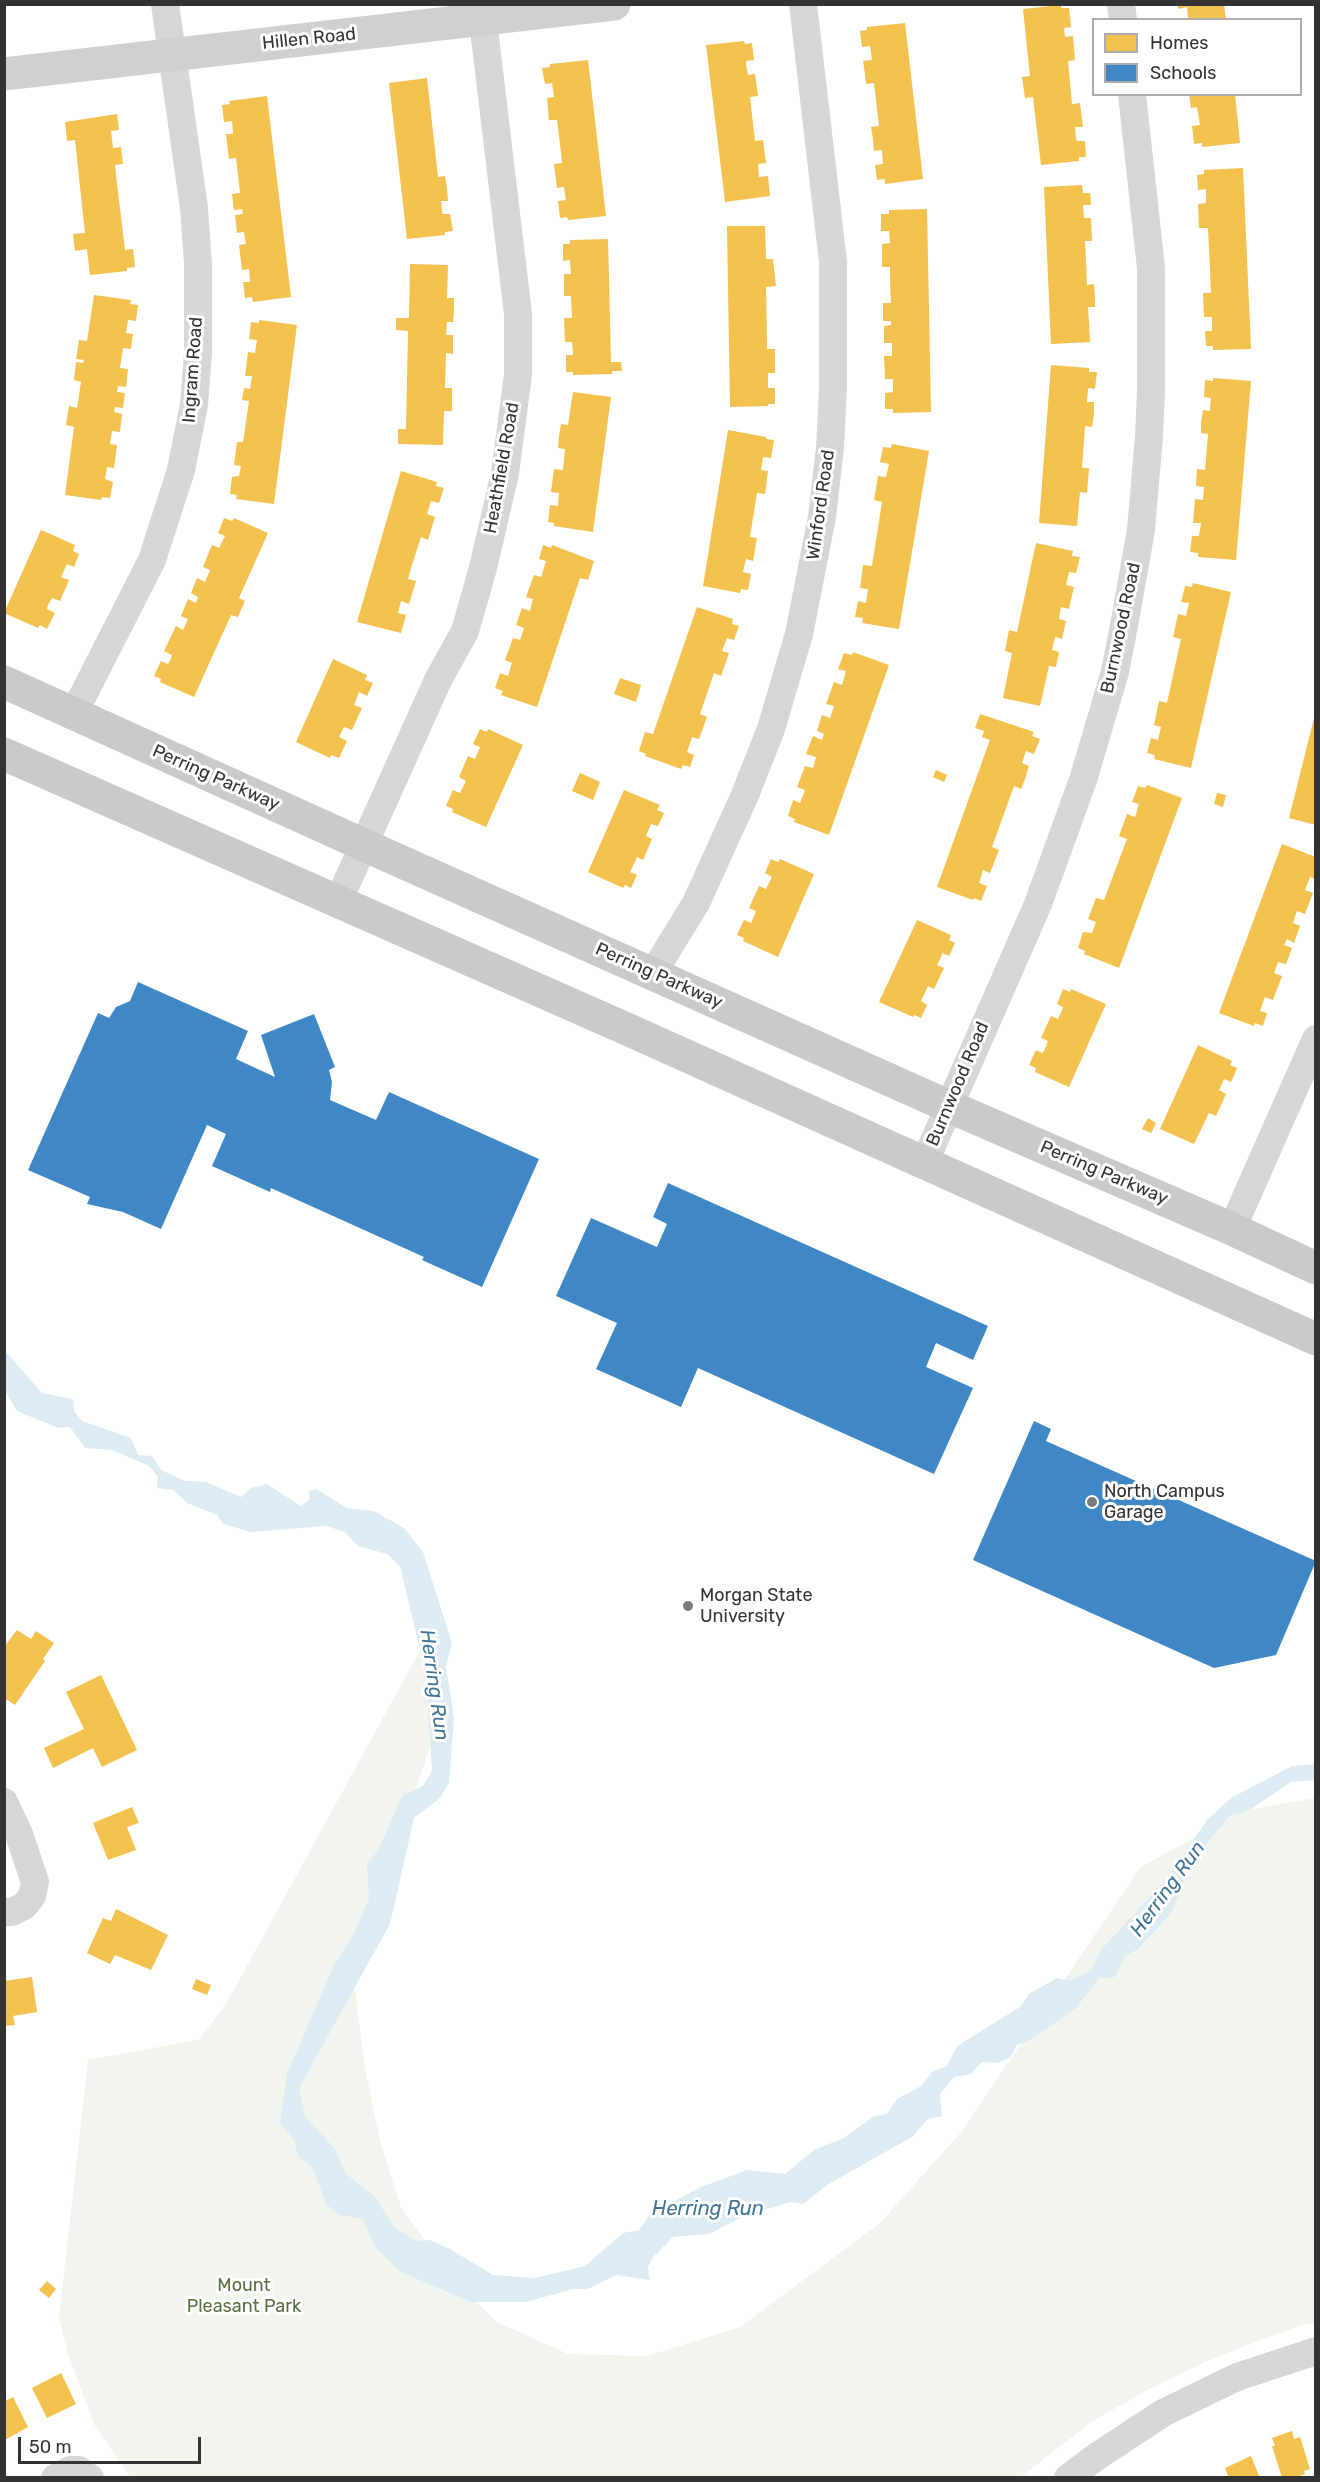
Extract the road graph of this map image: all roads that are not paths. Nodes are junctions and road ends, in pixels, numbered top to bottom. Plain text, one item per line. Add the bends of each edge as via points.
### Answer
1 (165, 4) edge
2 (614, 4) edge
3 (803, 4) edge
4 (482, 12) edge
5 (171, 54) junction
6 (4, 75) edge
7 (1132, 96) edge
8 (4, 682) edge
9 (74, 713) junction
10 (4, 754) edge
11 (364, 845) junction
12 (338, 902) junction
13 (653, 974) junction
14 (1316, 1039) edge
15 (948, 1106) junction
16 (924, 1164) junction
17 (1232, 1229) junction
18 (1316, 1268) edge
19 (1316, 1339) edge
20 (4, 1802) edge
21 (4, 1912) edge
22 (1316, 2351) edge
23 (55, 2478) edge
24 (90, 2478) edge
25 (1068, 2478) edge

1 - 5 street, Ingram Road
2 - 4 street, Hillen Road
3 - 13 street, Winford Road via 833,262 833,398 822,517 799,634 771,729 696,903
4 - 5 street, Hillen Road
4 - 11 street, Heathfield Road via 518,314 518,375 506,473 465,631 438,680
5 - 6 street, Hillen Road
5 - 9 street, Ingram Road via 194,208 198,264 194,405 181,470 152,560
7 - 15 street, Burnwood Road via 1151,268 1151,392 1140,530 1125,620 1115,672 1083,780 1045,885
8 - 9 main road, Perring Parkway
9 - 11 main road, Perring Parkway
10 - 12 main road
11 - 12 street, Heathfield Road
11 - 13 main road, Perring Parkway
12 - 16 main road
13 - 15 main road, Perring Parkway
14 - 17 street
15 - 16 street, Burnwood Road
15 - 17 main road, Perring Parkway
16 - 19 main road
17 - 18 main road, Perring Parkway
20 - 21 street via 35,1881 32,1896 24,1906
22 - 25 street via 1236,2377 1172,2408
23 - 24 street via 79,2469

